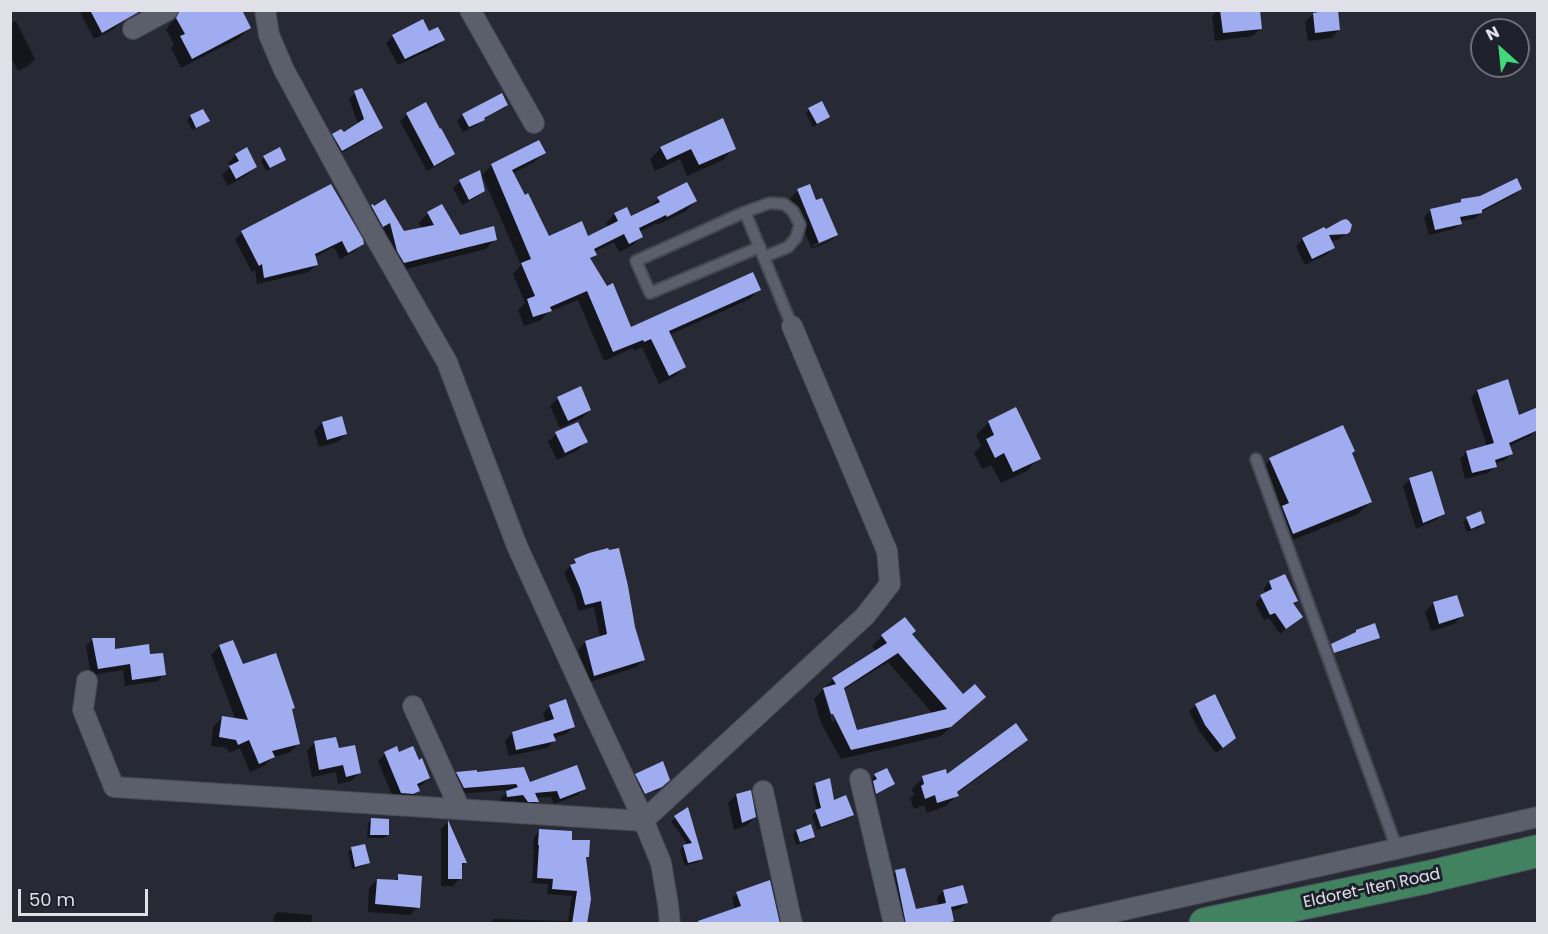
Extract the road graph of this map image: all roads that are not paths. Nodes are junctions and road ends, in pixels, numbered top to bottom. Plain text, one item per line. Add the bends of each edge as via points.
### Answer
1 (168, 10) edge
2 (265, 10) edge
3 (470, 10) edge
4 (133, 29) dead end
5 (534, 123) dead end
6 (745, 212) junction
7 (762, 252) junction
8 (792, 326) joint
9 (1256, 459) dead end
10 (87, 681) dead end
11 (413, 706) dead end
12 (860, 779) dead end
13 (763, 791) dead end
14 (460, 809) junction
15 (1538, 817) edge
16 (643, 821) junction
17 (1397, 849) junction
18 (1538, 851) edge
19 (1407, 881) junction
20 (670, 924) edge
21 (792, 924) edge
22 (894, 924) edge
23 (1061, 924) edge
24 (1205, 924) edge

1 - 4 street
2 - 16 street via 269,35 284,70 447,362 517,546
3 - 5 street
6 - 7 lane
6 - 7 lane via 770,203 784,204 800,225 788,247
6 - 7 lane via 636,261 650,293
7 - 8 lane
8 - 16 street via 887,551 890,584 865,616
9 - 17 lane
10 - 14 street via 83,710 114,787
11 - 14 street
12 - 22 street
13 - 21 street
14 - 16 street
15 - 17 street
16 - 20 street via 661,863
17 - 19 street
17 - 23 street
18 - 19 main road, Eldoret-Iten Road
19 - 24 main road, Eldoret-Iten Road

